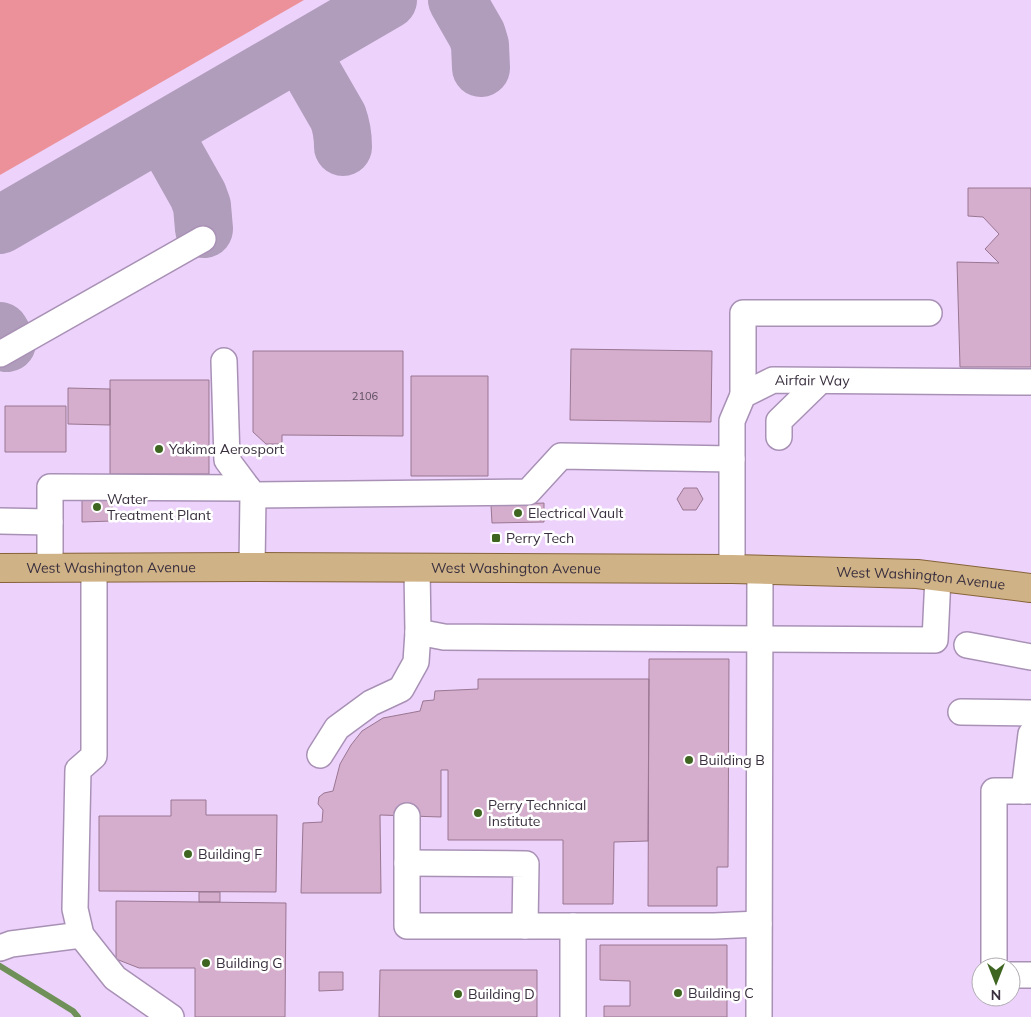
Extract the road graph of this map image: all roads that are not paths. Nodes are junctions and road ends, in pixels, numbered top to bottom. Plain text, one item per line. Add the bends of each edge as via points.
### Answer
1 (203, 238) dead end
2 (929, 313) dead end
3 (0, 354) edge
4 (224, 361) dead end
5 (820, 381) junction
6 (1031, 382) edge
7 (744, 394) junction
8 (779, 437) dead end
9 (732, 459) junction
10 (250, 492) junction
11 (0, 521) edge
12 (50, 522) junction
13 (252, 567) junction
14 (0, 568) edge
15 (50, 568) junction
16 (94, 568) junction
17 (417, 568) junction
18 (732, 569) junction
19 (760, 570) junction
20 (938, 576) junction
21 (1031, 588) edge
22 (418, 632) junction
23 (760, 638) junction
24 (967, 645) dead end
25 (1031, 657) edge
26 (961, 712) dead end
27 (1031, 713) edge
28 (1031, 734) edge
29 (320, 755) dead end
30 (1028, 791) edge
31 (408, 816) dead end
32 (408, 863) junction
33 (759, 924) junction
34 (525, 926) junction
35 (573, 926) junction
36 (81, 935) junction
37 (0, 948) edge
38 (994, 957) edge
39 (171, 1017) edge
40 (573, 1017) edge
41 (759, 1017) edge

1 - 3 lane
2 - 7 lane via 744,313
4 - 10 lane via 227,460
5 - 6 lane, Airfair Way
5 - 7 lane, Airfair Way via 772,380
5 - 8 lane via 779,421
7 - 9 lane via 732,421
9 - 10 lane via 561,456 528,492
9 - 18 lane
10 - 12 lane via 50,487
10 - 13 lane
11 - 12 lane
12 - 15 lane
13 - 16 main road, West Washington Avenue
13 - 17 main road, West Washington Avenue
14 - 15 main road, West Washington Avenue
15 - 16 main road, West Washington Avenue
16 - 36 lane via 94,756 78,770 75,908
17 - 18 main road, West Washington Avenue
17 - 22 lane
18 - 19 main road, West Washington Avenue
19 - 20 main road, West Washington Avenue
19 - 23 lane
20 - 21 main road, West Washington Avenue
20 - 23 lane via 936,640
22 - 23 lane via 444,637
22 - 29 lane via 416,662 401,689 371,703 337,728
23 - 33 lane
24 - 25 lane
26 - 27 lane
28 - 30 lane
30 - 38 lane via 994,791
31 - 32 lane
32 - 34 lane via 408,926
32 - 34 lane via 526,864
33 - 35 lane
33 - 41 lane
34 - 35 lane
35 - 40 lane
36 - 37 lane
36 - 39 lane via 115,978

